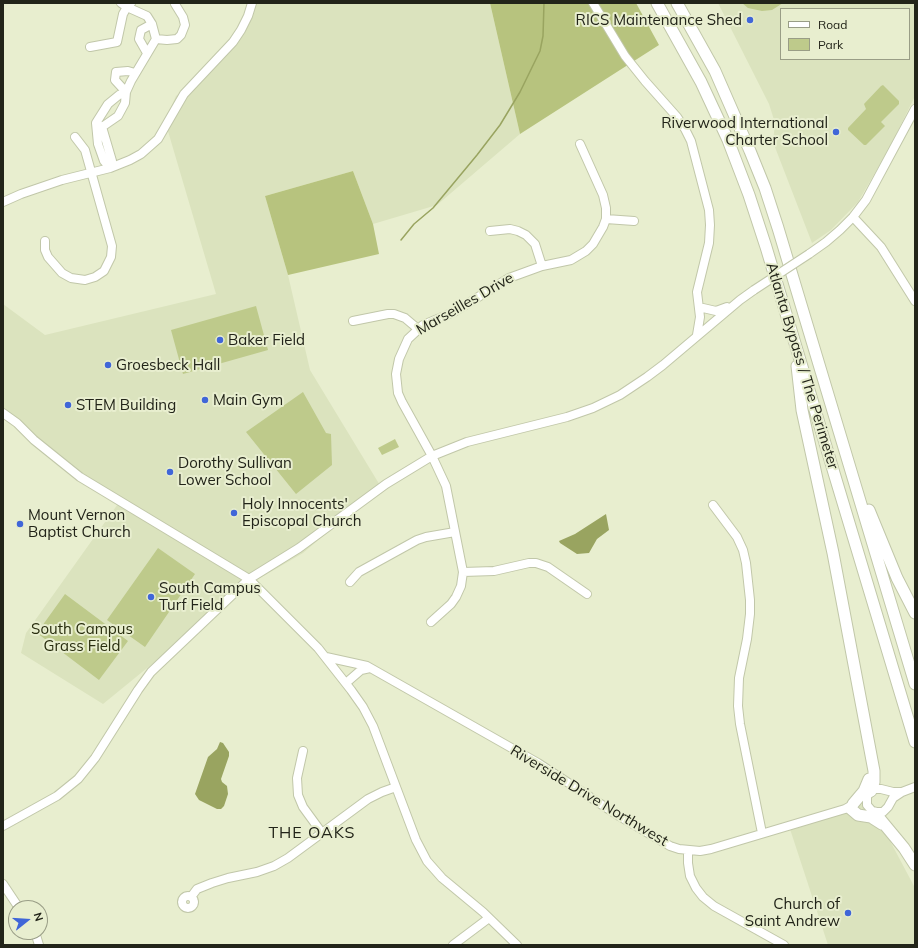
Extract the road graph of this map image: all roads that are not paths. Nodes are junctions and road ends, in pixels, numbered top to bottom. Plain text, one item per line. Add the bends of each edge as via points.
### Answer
1 (252, 3) edge
2 (593, 3) edge
3 (656, 3) edge
4 (677, 3) edge
5 (126, 4) edge
6 (175, 4) edge
7 (152, 24) junction
8 (156, 39) junction
9 (90, 47) dead end
10 (148, 53) junction
11 (135, 73) junction
12 (126, 92) junction
13 (915, 109) edge
14 (99, 125) junction
15 (75, 137) dead end
16 (580, 144) dead end
17 (110, 168) junction
18 (91, 173) junction
19 (3, 202) edge
20 (853, 217) junction
21 (606, 219) junction
22 (634, 221) dead end
23 (490, 231) dead end
24 (45, 242) dead end
25 (542, 266) junction
26 (697, 299) junction
27 (915, 301) edge
28 (737, 302) junction
29 (703, 308) junction
30 (353, 321) dead end
31 (712, 323) junction
32 (418, 329) junction
33 (696, 336) junction
34 (796, 347) junction
35 (3, 413) edge
36 (432, 456) junction
37 (849, 464) junction
38 (714, 505) dead end
39 (456, 532) junction
40 (463, 572) junction
41 (249, 579) junction
42 (350, 582) dead end
43 (587, 594) dead end
44 (915, 613) edge
45 (432, 622) dead end
46 (326, 657) junction
47 (370, 668) junction
48 (346, 683) junction
49 (915, 684) edge
50 (915, 742) edge
51 (303, 751) dead end
52 (872, 760) junction
53 (396, 787) junction
54 (915, 788) edge
55 (902, 792) junction
56 (869, 793) junction
57 (850, 807) junction
58 (872, 811) junction
59 (3, 826) edge
60 (888, 829) junction
61 (322, 833) junction
62 (762, 833) junction
63 (688, 851) junction
64 (915, 865) edge
65 (3, 884) edge
66 (190, 897) dead end
67 (14, 900) edge
68 (489, 918) junction
69 (453, 945) edge
70 (517, 945) edge
71 (784, 945) edge

1 - 17 street via 248,16 233,42 184,94 158,139 141,154
2 - 26 street via 625,56 677,117 691,141 709,210 710,225 709,244 698,285
3 - 34 highway, Atlanta Bypass / The Perimeter via 701,82 728,140 749,195
4 - 37 highway, Atlanta Bypass / The Perimeter via 715,71 765,188
5 - 7 street via 147,16
5 - 9 street via 117,42
6 - 8 street via 185,25 181,35 177,39
7 - 8 street
7 - 10 street via 141,30 139,39
8 - 10 street
10 - 11 street
11 - 12 street
11 - 12 street via 116,72 115,80
12 - 14 street via 108,104
12 - 14 street via 125,103 118,116
13 - 20 street via 879,178
14 - 17 street via 98,144 104,161
15 - 18 street via 85,150
16 - 21 street via 603,195
17 - 18 street
18 - 19 street via 42,187
18 - 24 street via 112,246 107,267 100,275 91,279 71,278 62,273 48,257
20 - 27 street via 880,246
20 - 28 street, bridge via 826,242
21 - 22 street
21 - 25 street, Marseilles Drive via 599,236 586,251 571,260
23 - 25 street via 510,229 526,235 534,244
25 - 32 street, Marseilles Drive via 509,278 454,312
26 - 29 street
26 - 33 street via 700,322
28 - 29 street via 716,311
28 - 31 street
29 - 31 street
30 - 32 street via 394,314 405,318
31 - 33 street
32 - 36 street, Marseilles Drive via 408,339 401,352 396,382 402,402
33 - 36 street via 647,377 620,395 593,408 467,442
34 - 50 highway, Atlanta Bypass / The Perimeter
34 - 52 highway via 802,410
35 - 41 street via 80,477
36 - 39 street, Marseilles Drive via 446,486
36 - 41 street via 386,484 299,548
37 - 44 highway
37 - 49 highway, Atlanta Bypass / The Perimeter
38 - 62 street via 737,537 746,563 750,614 739,678 738,706
39 - 40 street, Marseilles Drive
39 - 42 street via 417,540 359,572
40 - 43 street via 494,571 536,563 548,567
40 - 45 street via 456,598
41 - 46 street
41 - 59 street via 151,672 96,758 78,779 57,796
46 - 47 street, Riverside Drive Northwest
46 - 48 street
47 - 48 street via 361,670
47 - 63 street, Riverside Drive Northwest via 538,763 652,836 670,846
48 - 53 street via 373,726
51 - 61 street via 296,778 298,795 303,807
52 - 56 highway via 875,776
52 - 57 highway via 864,791
53 - 61 street via 368,799
53 - 68 street via 416,840 427,861 442,878
54 - 55 street
55 - 56 street via 889,792 877,788
55 - 58 street via 893,798 883,812
56 - 57 street, Riverside Drive Northwest
56 - 58 street via 866,803
57 - 58 street, Riverside Drive Northwest
57 - 60 highway via 858,815 871,817
57 - 62 street, Riverside Drive Northwest
58 - 60 highway
60 - 64 highway
61 - 66 street via 274,866 212,883 197,889
62 - 63 street, Riverside Drive Northwest via 711,849
63 - 71 street via 690,876 703,897 714,906
65 - 67 street
68 - 69 street
68 - 70 street

